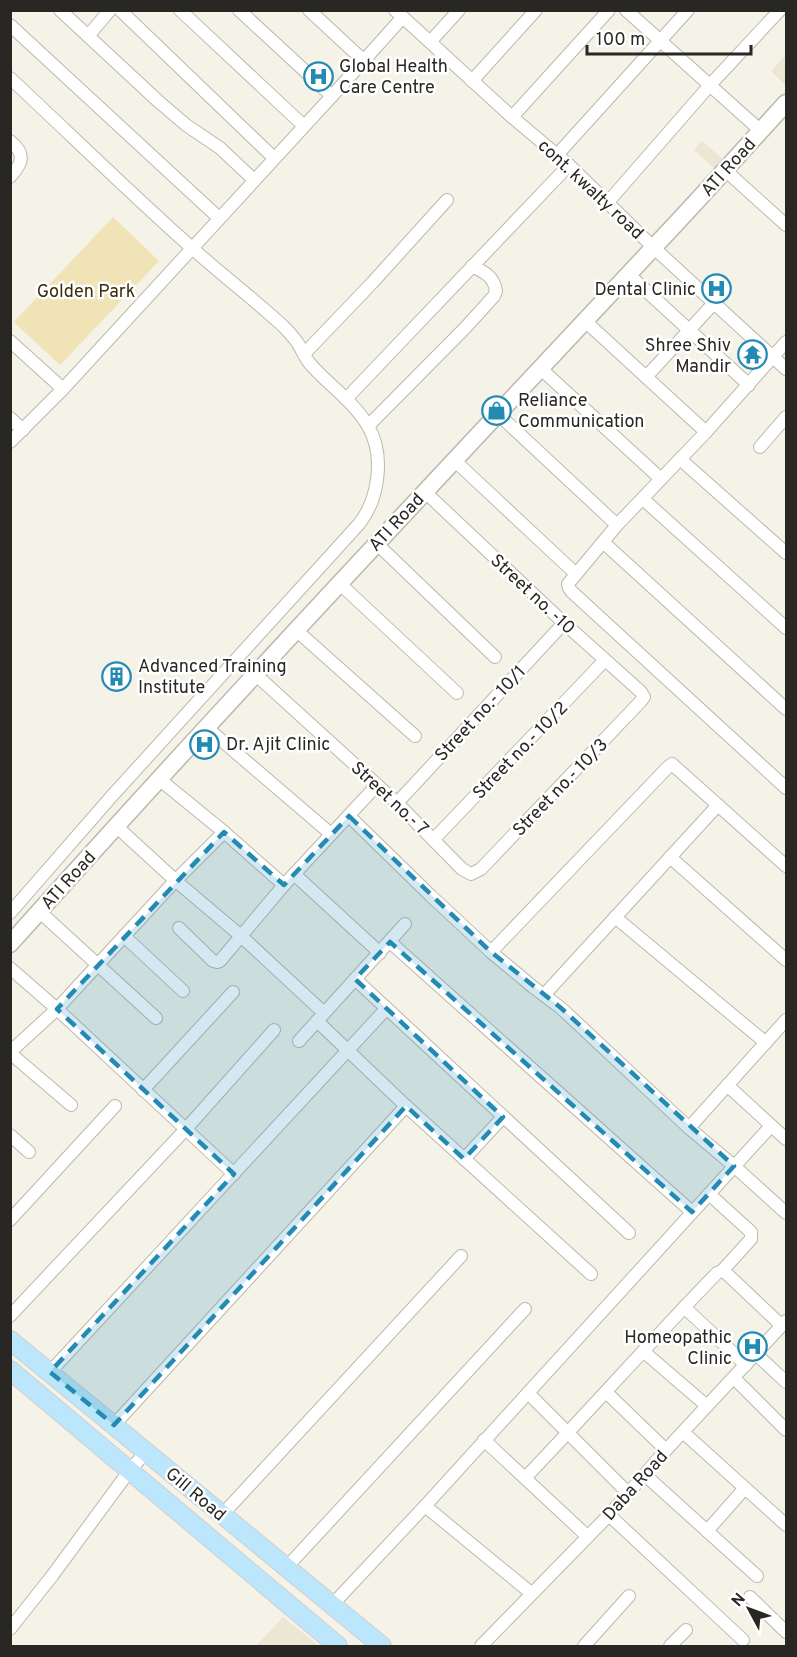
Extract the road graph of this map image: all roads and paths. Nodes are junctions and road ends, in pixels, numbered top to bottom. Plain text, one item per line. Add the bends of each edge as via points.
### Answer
1 (60, 10) edge
2 (110, 10) edge
3 (120, 10) edge
4 (180, 10) edge
5 (239, 10) edge
6 (309, 10) edge
7 (459, 10) edge
8 (536, 10) edge
9 (609, 10) edge
10 (626, 10) edge
11 (688, 10) edge
12 (780, 10) edge
13 (398, 14) edge
14 (10, 25) edge
15 (87, 36) junction
16 (660, 41) junction
17 (430, 42) junction
18 (364, 61) junction
19 (10, 78) edge
20 (472, 81) junction
21 (710, 85) junction
22 (332, 96) junction
23 (784, 111) edge
24 (512, 117) junction
25 (304, 126) junction
26 (760, 131) junction
27 (10, 141) edge
28 (557, 155) junction
29 (274, 158) junction
30 (569, 165) junction
31 (725, 170) junction
32 (10, 177) edge
33 (254, 180) junction
34 (447, 200) dead end
35 (608, 202) junction
36 (219, 218) junction
37 (786, 225) edge
38 (192, 248) junction
39 (654, 248) junction
40 (472, 266) junction
41 (628, 274) junction
42 (714, 303) junction
43 (585, 321) junction
44 (690, 330) junction
45 (10, 341) edge
46 (786, 342) edge
47 (304, 354) junction
48 (773, 357) junction
49 (540, 368) junction
50 (786, 369) edge
51 (646, 377) junction
52 (749, 385) junction
53 (63, 389) junction
54 (346, 399) junction
55 (498, 414) junction
56 (786, 417) edge
57 (10, 418) edge
58 (368, 426) junction
59 (23, 430) junction
60 (706, 432) junction
61 (10, 442) edge
62 (760, 447) dead end
63 (680, 459) junction
64 (454, 460) junction
65 (662, 479) junction
66 (424, 492) junction
67 (643, 499) junction
68 (617, 525) junction
69 (603, 542) junction
70 (376, 543) junction
71 (786, 554) edge
72 (575, 573) junction
73 (339, 583) junction
74 (564, 623) junction
75 (786, 628) edge
76 (296, 630) junction
77 (495, 657) dead end
78 (605, 660) junction
79 (255, 675) junction
80 (457, 693) dead end
81 (644, 695) joint
82 (786, 710) edge
83 (206, 726) junction
84 (415, 736) dead end
85 (159, 778) junction
86 (377, 785) junction
87 (786, 788) edge
88 (397, 803) junction
89 (718, 805) junction
90 (349, 816) junction
91 (116, 826) junction
92 (224, 832) junction
93 (331, 834) junction
94 (434, 839) junction
95 (670, 857) junction
96 (786, 866) edge
97 (294, 874) junction
98 (471, 874) joint
99 (176, 881) junction
100 (284, 885) junction
101 (40, 912) junction
102 (10, 913) edge
103 (615, 917) junction
104 (405, 924) dead end
105 (179, 928) dead end
106 (124, 936) junction
107 (241, 936) junction
108 (390, 942) junction
109 (10, 944) edge
110 (491, 951) junction
111 (380, 953) junction
112 (786, 960) edge
113 (98, 965) junction
114 (10, 969) edge
115 (355, 979) junction
116 (183, 991) dead end
117 (233, 992) dead end
118 (544, 995) junction
119 (57, 1009) junction
120 (386, 1009) junction
121 (320, 1017) junction
122 (156, 1018) dead end
123 (786, 1020) edge
124 (274, 1030) dead end
125 (299, 1041) dead end
126 (766, 1043) junction
127 (348, 1051) junction
128 (10, 1052) edge
129 (727, 1085) junction
130 (143, 1090) junction
131 (71, 1105) dead end
132 (116, 1106) dead end
133 (406, 1106) junction
134 (503, 1117) junction
135 (771, 1126) junction
136 (688, 1128) junction
137 (185, 1130) junction
138 (10, 1136) edge
139 (786, 1139) edge
140 (29, 1152) dead end
141 (464, 1159) junction
142 (734, 1166) junction
143 (234, 1174) junction
144 (709, 1194) junction
145 (692, 1212) junction
146 (786, 1213) edge
147 (10, 1220) edge
148 (629, 1233) dead end
149 (461, 1256) dead end
150 (722, 1271) junction
151 (591, 1274) dead end
152 (684, 1307) junction
153 (525, 1309) dead end
154 (10, 1316) edge
155 (784, 1323) edge
156 (10, 1340) edge
157 (642, 1351) junction
158 (756, 1354) junction
159 (746, 1365) junction
160 (10, 1370) edge
161 (50, 1372) junction
162 (734, 1378) junction
163 (786, 1382) edge
164 (606, 1392) junction
165 (528, 1393) junction
166 (707, 1406) junction
167 (114, 1425) junction
168 (786, 1431) edge
169 (684, 1432) junction
170 (568, 1433) junction
171 (484, 1440) junction
172 (666, 1450) junction
173 (146, 1452) junction
174 (130, 1470) junction
175 (645, 1474) junction
176 (526, 1477) junction
177 (745, 1488) junction
178 (628, 1493) junction
179 (425, 1506) junction
180 (222, 1515) junction
181 (609, 1515) junction
182 (786, 1525) edge
183 (707, 1531) junction
184 (586, 1536) junction
185 (286, 1568) junction
186 (758, 1576) dead end
187 (531, 1593) junction
188 (629, 1596) dead end
189 (750, 1597) dead end
190 (332, 1605) junction
191 (10, 1629) edge
192 (686, 1630) dead end
193 (786, 1632) edge
194 (743, 1640) dead end
195 (338, 1647) edge
196 (382, 1647) edge
197 (481, 1647) edge
198 (584, 1647) edge
199 (670, 1647) edge

1 - 15 street
2 - 15 street
3 - 29 street
4 - 25 street
5 - 22 street
6 - 18 street
7 - 17 street
8 - 20 street
9 - 24 street
10 - 16 street
11 - 16 street
12 - 21 street
13 - 17 street, cont. kwalty road
13 - 18 street
14 - 36 street
15 - 33 street
16 - 21 street
16 - 28 street
17 - 20 street, cont. kwalty road
18 - 22 street
19 - 38 street
20 - 24 street, cont. kwalty road
21 - 26 street
21 - 35 street
22 - 25 street
23 - 26 street, ATI Road
24 - 28 street, cont. kwalty road
25 - 29 street
26 - 31 street, ATI Road
27 - 32 street via 21,152 20,166
28 - 30 street, cont. kwalty road
29 - 33 street
30 - 35 street, cont. kwalty road
30 - 40 street
31 - 37 street
31 - 39 street, ATI Road
33 - 36 street
34 - 47 street
35 - 39 street, cont. kwalty road
36 - 38 street
38 - 47 street via 284,327
38 - 53 street
39 - 41 street, ATI Road
39 - 42 street, cont. kwalty road
40 - 54 street
40 - 58 street via 492,279 494,296
41 - 43 street, ATI Road
41 - 44 street
42 - 44 street
42 - 48 street, cont. kwalty road
43 - 49 street, ATI Road
43 - 51 street
44 - 51 street
44 - 52 street
45 - 53 street
46 - 48 street
47 - 54 street via 312,367
48 - 50 street, cont. kwalty road
48 - 52 street
49 - 55 street, ATI Road
49 - 65 street
51 - 60 street
52 - 60 street
53 - 59 street
54 - 58 street
55 - 64 street, ATI Road
55 - 68 street
56 - 62 street
57 - 59 street
58 - 102 street via 376,445 377,468 373,500 366,515
59 - 61 street
60 - 63 street
63 - 65 street
63 - 71 street
64 - 66 street, ATI Road
64 - 72 street
65 - 67 street
66 - 70 street, ATI Road
66 - 74 street, Street no. -10
67 - 68 street
67 - 75 street
68 - 69 street
69 - 72 street
69 - 82 street
70 - 73 street, ATI Road
70 - 77 street
72 - 87 street via 569,588
73 - 76 street, ATI Road
73 - 80 street
74 - 78 street, Street no. -10
74 - 88 street, Street no.- 10/1
76 - 79 street, ATI Road
76 - 84 street
78 - 81 street, Street no. -10
78 - 94 street, Street no.- 10/2
79 - 83 street, ATI Road
79 - 86 street, Street no.- 7
81 - 98 street, Street no.- 10/3 via 482,869
83 - 85 street, ATI Road
83 - 93 street
85 - 91 street, ATI Road
85 - 92 street
86 - 88 street, Street no.- 7
86 - 90 street
88 - 94 street, Street no.- 7
89 - 95 street
89 - 96 street
89 - 110 street via 670,765
90 - 93 street
90 - 110 street
91 - 99 street
91 - 101 street, ATI Road
92 - 99 street
92 - 100 street
93 - 97 street
94 - 98 street, Street no.- 7
95 - 103 street
95 - 112 street
97 - 100 street
97 - 111 street
99 - 106 street
99 - 107 street
100 - 107 street
101 - 109 street, ATI Road
101 - 113 street
103 - 118 street
103 - 126 street
104 - 108 street
105 - 107 street via 217,962
106 - 113 street
106 - 116 street
107 - 121 street
108 - 111 street
108 - 145 street
110 - 118 street
111 - 115 street
113 - 119 street
113 - 122 street
114 - 119 street
115 - 120 street
115 - 121 street
117 - 130 street
118 - 136 street
119 - 128 street
119 - 130 street
120 - 127 street
120 - 134 street
121 - 125 street
121 - 127 street
123 - 126 street
124 - 137 street
126 - 129 street
127 - 133 street
127 - 143 street
128 - 131 street
129 - 135 street
129 - 136 street
130 - 137 street
132 - 147 street
133 - 141 street
133 - 167 street
134 - 141 street
134 - 148 street
135 - 139 street
135 - 142 street
136 - 142 street
137 - 143 street
137 - 154 street
138 - 140 street
141 - 151 street
142 - 144 street
142 - 146 street
143 - 161 street
144 - 145 street
144 - 150 street via 752,1236
145 - 165 street
149 - 180 street
150 - 152 street
150 - 155 street
152 - 157 street
152 - 159 street
153 - 185 street
155 - 158 street, Daba Road
156 - 161 main road, Gill Road
157 - 164 street
157 - 166 street
158 - 159 street, Daba Road
158 - 163 street
159 - 162 street, Daba Road
160 - 174 main road, Gill Road
161 - 167 main road, Gill Road
162 - 166 street, Daba Road
162 - 168 street
164 - 170 street
164 - 172 street
165 - 170 street
165 - 171 street
166 - 169 street, Daba Road
167 - 173 main road, Gill Road
169 - 172 street, Daba Road
169 - 177 street
170 - 176 street
170 - 178 street
171 - 176 street
171 - 179 street
172 - 175 street, Daba Road
173 - 174 street
173 - 180 main road, Gill Road
174 - 191 street
174 - 195 main road, Gill Road
175 - 178 street, Daba Road
175 - 183 street
176 - 184 street
177 - 182 street
177 - 183 street
178 - 181 street, Daba Road
179 - 187 street
179 - 190 street
180 - 185 main road, Gill Road
181 - 184 street, Daba Road
181 - 194 street
183 - 186 street
184 - 187 street, Daba Road
185 - 190 main road, Gill Road
187 - 197 street, Daba Road
188 - 198 street
189 - 193 street
190 - 196 main road, Gill Road
192 - 199 street

